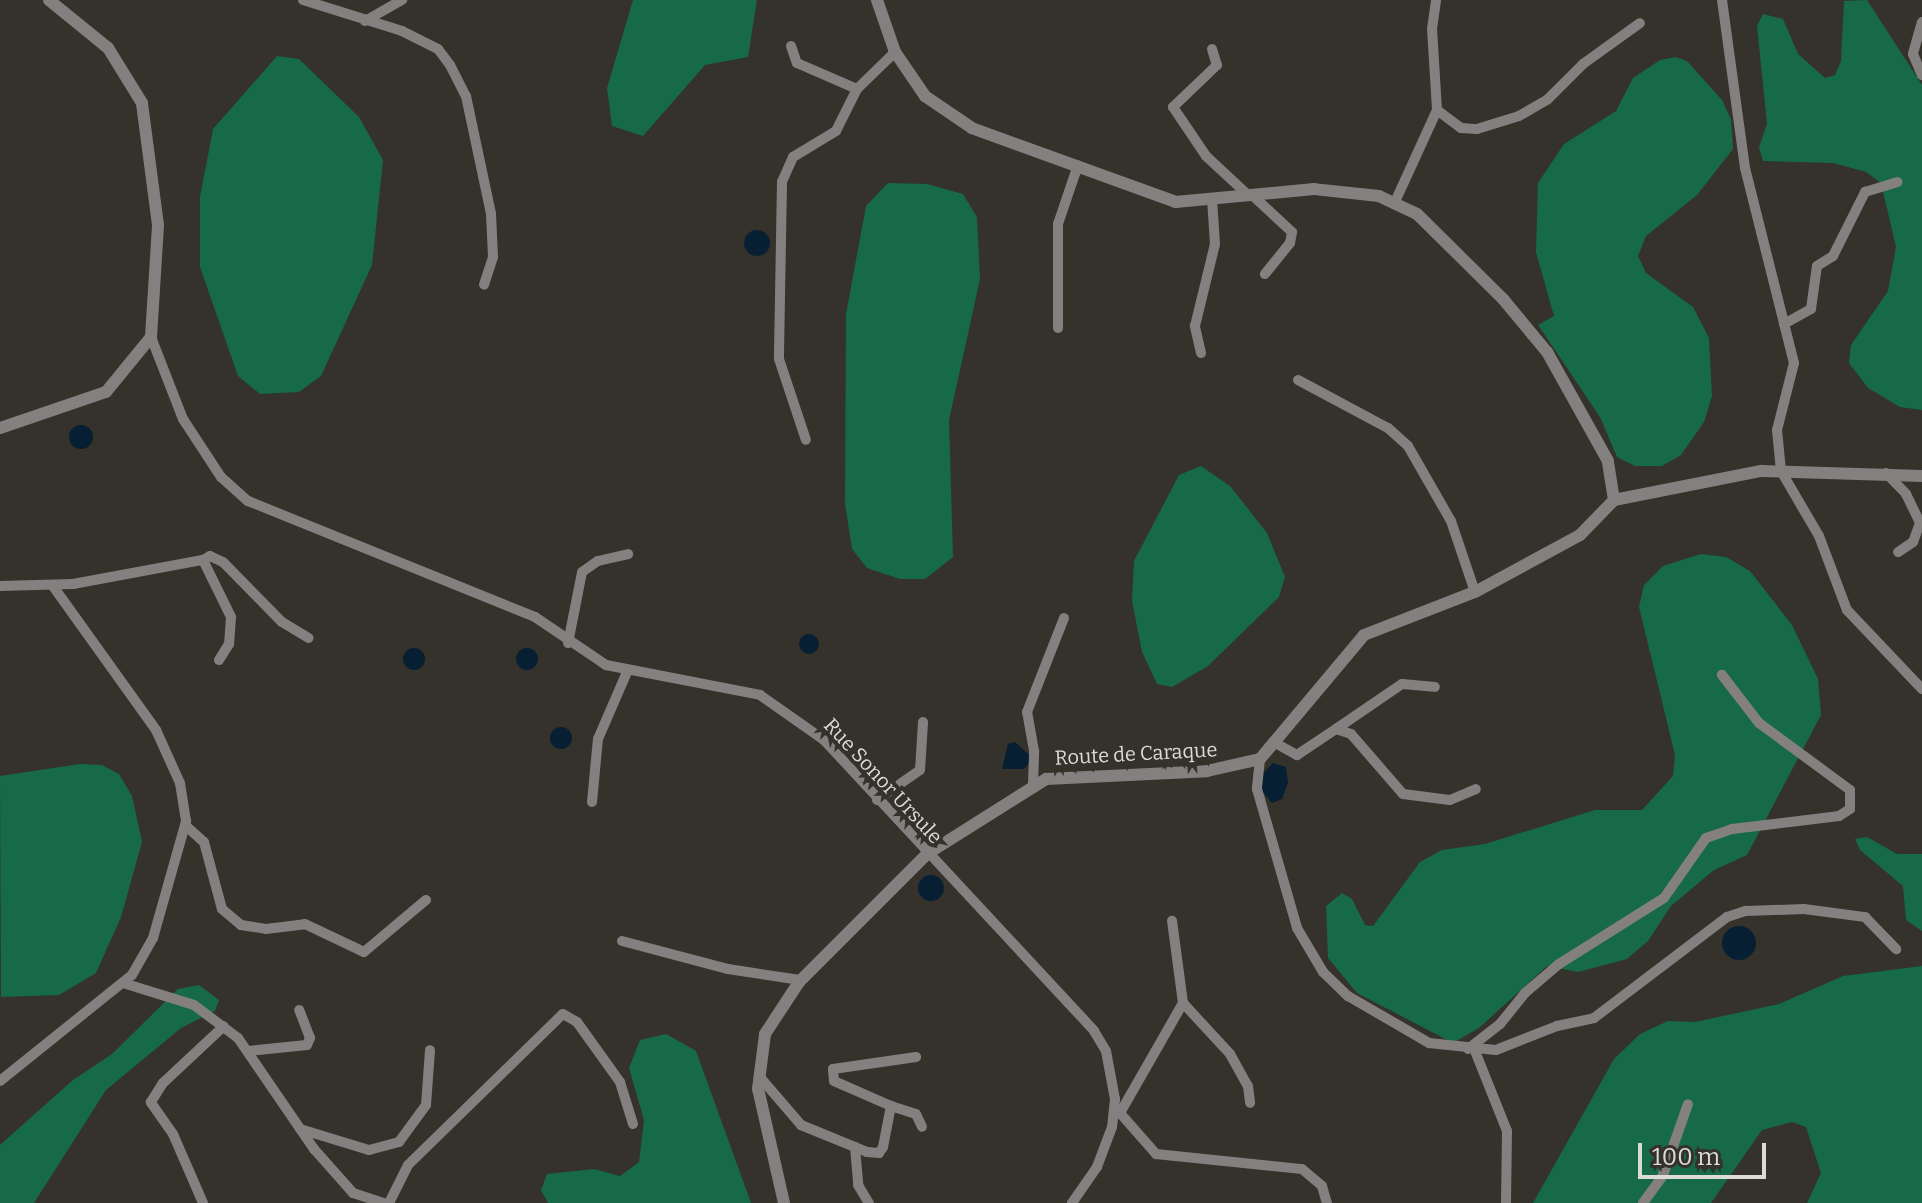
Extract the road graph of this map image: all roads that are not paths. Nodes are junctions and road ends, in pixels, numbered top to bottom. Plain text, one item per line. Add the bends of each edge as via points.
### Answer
1 (49, 0) edge
2 (303, 0) edge
3 (402, 0) edge
4 (877, 0) edge
5 (1436, 0) edge
6 (1712, 0) edge
7 (1723, 5) edge
8 (365, 21) junction
9 (1922, 22) edge
10 (1640, 23) dead end
11 (791, 46) dead end
12 (1212, 49) dead end
13 (895, 52) junction
14 (1922, 75) edge
15 (857, 89) junction
16 (1437, 110) junction
17 (1078, 165) junction
18 (1898, 182) dead end
19 (1249, 194) junction
20 (1212, 199) junction
21 (1394, 204) junction
22 (1265, 274) dead end
23 (484, 285) dead end
24 (1784, 324) junction
25 (1058, 328) dead end
26 (151, 337) junction
27 (1201, 353) dead end
28 (1298, 380) dead end
29 (0, 428) edge
30 (806, 440) dead end
31 (1781, 471) junction
32 (1886, 473) junction
33 (1922, 476) edge
34 (1614, 500) junction
35 (1898, 552) dead end
36 (628, 554) dead end
37 (203, 560) junction
38 (52, 585) junction
39 (0, 586) edge
40 (1475, 592) junction
41 (1064, 618) dead end
42 (309, 638) dead end
43 (568, 643) junction
44 (219, 660) dead end
45 (627, 672) junction
46 (1722, 675) dead end
47 (1435, 687) dead end
48 (1922, 689) edge
49 (923, 722) dead end
50 (1336, 729) junction
51 (1277, 744) junction
52 (1260, 759) junction
53 (1033, 784) junction
54 (1476, 789) dead end
55 (877, 800) junction
56 (592, 802) dead end
57 (186, 826) junction
58 (927, 854) junction
59 (426, 900) dead end
60 (1172, 921) dead end
61 (622, 941) dead end
62 (1896, 949) dead end
63 (800, 980) junction
64 (123, 983) junction
65 (1183, 1003) junction
66 (299, 1010) dead end
67 (224, 1026) junction
68 (430, 1050) dead end
69 (1471, 1050) junction
70 (248, 1051) junction
71 (916, 1057) dead end
72 (758, 1074) junction
73 (0, 1081) edge
74 (1250, 1103) dead end
75 (1688, 1104) dead end
76 (891, 1106) junction
77 (1117, 1112) junction
78 (633, 1124) dead end
79 (922, 1127) dead end
80 (299, 1128) junction
81 (855, 1147) junction
82 (203, 1203) edge
83 (387, 1203) edge
84 (784, 1203) edge
85 (869, 1203) edge
86 (1072, 1203) edge
87 (1327, 1203) edge
88 (1506, 1203) edge
89 (1643, 1203) edge

1 - 26 street via 108,48 142,103 158,225
2 - 8 street
3 - 8 street
4 - 13 street
5 - 16 street
6 - 7 street
7 - 24 street via 1745,168
8 - 23 street via 438,49 461,84 493,229 493,257
9 - 14 street via 1913,54
10 - 16 street via 1583,64 1547,100 1519,116 1477,129 1461,128
11 - 15 street via 797,63
12 - 19 street via 1217,65 1173,107 1206,156
13 - 15 street
13 - 17 street via 941,112
15 - 30 street via 836,131 793,157 782,182 779,359
16 - 21 street
17 - 20 street via 1164,200
17 - 25 street via 1058,224
18 - 24 street via 1865,192 1833,256 1817,266 1811,309
19 - 20 street
19 - 21 street via 1326,190 1379,196
19 - 22 street via 1292,236
20 - 27 street via 1215,244 1195,326
21 - 34 street via 1433,226 1547,352 1608,461
24 - 31 street via 1794,363 1777,430
26 - 29 street via 106,392
26 - 43 street, Rue Sonor Ursule via 183,419 237,494 319,533 535,617
28 - 40 street via 1388,428 1408,446 1451,521
31 - 32 street
31 - 34 street
31 - 48 street via 1819,536 1847,610
32 - 33 street
32 - 35 street via 1906,494 1920,523 1913,542
34 - 40 street, Route de Caraque via 1580,535
36 - 43 street via 598,561 582,572
37 - 38 street
37 - 42 street via 217,557 282,622
37 - 44 street via 231,617 229,644
38 - 39 street
38 - 57 street via 156,730 180,783
40 - 51 street, Route de Caraque via 1364,635 1338,661
41 - 53 street via 1029,700
43 - 45 street, Rue Sonor Ursule
45 - 55 street, Rue Sonor Ursule via 733,686 775,702 824,740
45 - 56 street via 598,739
46 - 69 street via 1759,723 1850,790 1850,809 1839,816 1732,829 1706,838 1664,898 1559,964
47 - 50 street via 1402,684
49 - 55 street via 920,770
50 - 51 street via 1297,755
50 - 54 street via 1351,734 1403,794 1450,800
51 - 52 street, Route de Caraque
52 - 53 street, Route de Caraque via 1207,771 1081,774
52 - 69 street via 1257,789 1282,880 1297,928 1323,972 1348,996 1429,1043
53 - 58 street, Route de Caraque
55 - 58 street, Rue Sonor Ursule
57 - 59 street via 204,842 222,909 241,925 266,929 305,924 364,952
57 - 64 street via 149,948
58 - 63 street, Route de Caraque
58 - 77 street, Rue Sonor Ursule via 1094,1031 1112,1072
60 - 65 street
61 - 63 street via 728,969
62 - 69 street via 1865,917 1804,909 1746,911 1727,917 1594,1018 1496,1050
63 - 72 street, Route de Caraque via 774,1016
64 - 67 street via 187,1002
64 - 73 street
65 - 74 street via 1230,1054 1248,1086
65 - 77 street
66 - 70 street via 310,1038 307,1045
67 - 70 street
67 - 82 street via 163,1083 151,1102 173,1134
68 - 80 street via 426,1105 399,1142 369,1150
69 - 88 street via 1507,1131
70 - 80 street
71 - 76 street via 833,1069 834,1081
72 - 81 street via 801,1125
72 - 84 street, Route de Caraque via 765,1129
75 - 89 street via 1663,1175
76 - 79 street via 916,1114
76 - 81 street via 879,1153
77 - 86 street, Rue Sonor Ursule via 1097,1167
77 - 87 street via 1156,1154 1287,1165 1314,1177
78 - 83 street via 620,1082 577,1022 563,1014 408,1165
80 - 83 street via 353,1193
81 - 85 street via 858,1185

